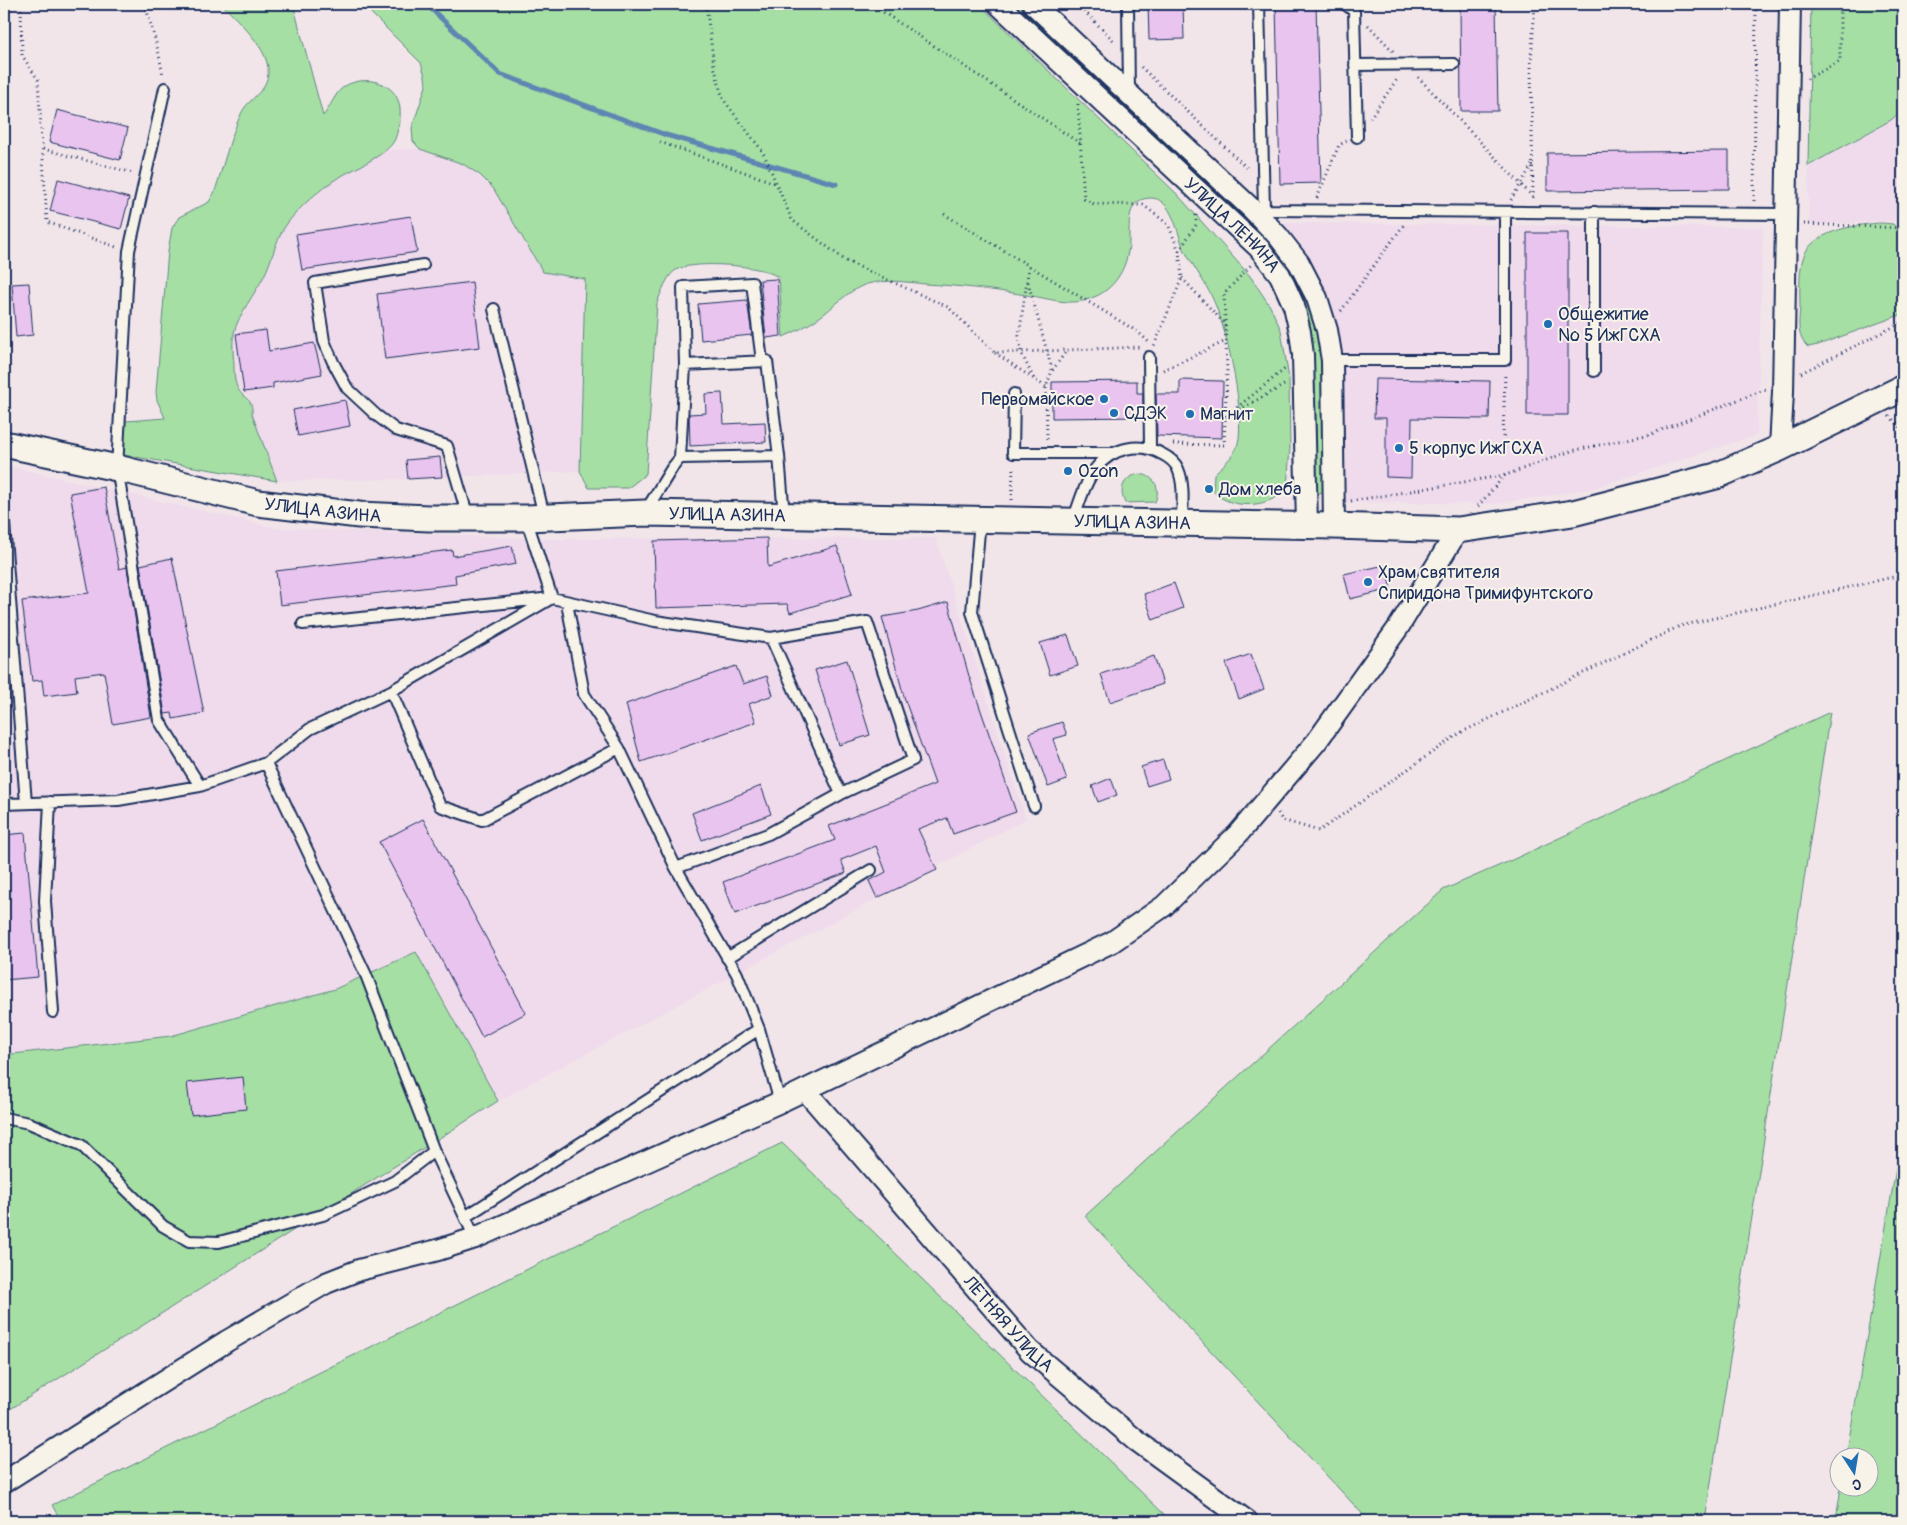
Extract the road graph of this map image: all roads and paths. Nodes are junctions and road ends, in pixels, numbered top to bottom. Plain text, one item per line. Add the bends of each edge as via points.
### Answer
1 (21, 4) edge
2 (145, 4) edge
3 (706, 4) edge
4 (871, 4) edge
5 (998, 4) edge
6 (1034, 4) edge
7 (1076, 4) edge
8 (1128, 4) edge
9 (1259, 4) edge
10 (1345, 4) edge
11 (1535, 4) edge
12 (1756, 4) edge
13 (1790, 4) edge
14 (1840, 4) edge
15 (1354, 11) junction
16 (1129, 55) junction
17 (1454, 64) dead end
18 (1356, 65) junction
19 (1407, 65) junction
20 (1075, 76) junction
21 (165, 88) joint
22 (1789, 89) junction
23 (1129, 94) junction
24 (1357, 137) junction
25 (660, 142) dead end
26 (1081, 144) junction
27 (43, 149) junction
28 (1533, 163) junction
29 (145, 176) junction
30 (776, 183) junction
31 (1263, 183) junction
32 (1520, 183) junction
33 (1534, 197) junction
34 (1258, 210) junction
35 (1312, 210) junction
36 (1505, 212) junction
37 (1534, 212) junction
38 (1548, 212) junction
39 (1594, 212) junction
40 (944, 214) dead end
41 (1753, 214) junction
42 (1786, 219) junction
43 (1903, 228) edge
44 (129, 251) junction
45 (1255, 261) dead end
46 (423, 264) dead end
47 (1029, 266) junction
48 (1182, 278) junction
49 (1027, 281) junction
50 (494, 309) dead end
51 (1903, 322) edge
52 (1225, 324) junction
53 (1226, 341) junction
54 (1154, 346) junction
55 (1067, 350) junction
56 (1047, 351) junction
57 (1021, 352) junction
58 (995, 353) junction
59 (1149, 357) joint
60 (1332, 360) junction
61 (1505, 360) junction
62 (762, 361) junction
63 (685, 365) junction
64 (1052, 371) junction
65 (1594, 371) dead end
66 (1303, 374) junction
67 (1150, 376) junction
68 (1034, 379) junction
69 (1784, 382) junction
70 (1046, 387) junction
71 (1903, 388) edge
72 (1014, 394) dead end
73 (1225, 417) junction
74 (1503, 437) dead end
75 (4, 444) edge
76 (1150, 446) junction
77 (1780, 448) junction
78 (1013, 453) junction
79 (1048, 453) junction
80 (1115, 453) junction
81 (779, 456) junction
82 (680, 458) junction
83 (117, 468) junction
84 (1506, 475) junction
85 (645, 513) junction
86 (1334, 515) junction
87 (784, 517) junction
88 (468, 518) junction
89 (535, 518) junction
90 (980, 519) junction
91 (1011, 520) junction
92 (1073, 521) junction
93 (1182, 523) junction
94 (4, 524) edge
95 (1307, 525) junction
96 (1458, 530) junction
97 (1902, 581) edge
98 (552, 598) junction
99 (567, 603) junction
100 (303, 624) dead end
101 (771, 638) junction
102 (391, 691) junction
103 (619, 748) junction
104 (266, 763) junction
105 (200, 786) junction
106 (841, 794) junction
107 (1268, 799) junction
108 (50, 802) junction
109 (26, 803) junction
110 (4, 804) edge
111 (1034, 806) dead end
112 (676, 868) junction
113 (871, 870) dead end
114 (727, 958) junction
115 (53, 1012) dead end
116 (759, 1029) junction
117 (805, 1090) junction
118 (780, 1102) junction
119 (4, 1118) edge
120 (434, 1151) junction
121 (465, 1217) junction
122 (474, 1238) junction
123 (4, 1482) edge
124 (1247, 1521) edge

1 - 27 path via 22,55 38,80
2 - 21 path
3 - 30 path via 714,66 723,99 762,152
4 - 26 path
5 - 20 street, УЛИЦА ЛЕНИНА
6 - 23 street, УЛИЦА ЛЕНИНА
7 - 16 path
8 - 16 lane
9 - 31 lane
10 - 15 lane
11 - 28 path via 1531,62
12 - 41 path
13 - 22 street
14 - 22 path via 1840,61
15 - 18 lane
15 - 19 path
16 - 23 lane
16 - 31 path
17 - 19 lane
18 - 19 lane
18 - 24 lane
19 - 24 path
19 - 32 path
20 - 26 path
20 - 66 street, УЛИЦА ЛЕНИНА via 1260,248 1280,275 1294,306 1300,332
21 - 29 lane
22 - 42 street
23 - 34 street, УЛИЦА ЛЕНИНА
24 - 35 path via 1339,145
25 - 30 path
26 - 48 path via 1084,199 1094,204 1143,205 1168,224 1179,251
27 - 29 path
27 - 44 path via 47,222
28 - 32 path
28 - 33 path
29 - 44 lane
30 - 58 path via 792,220 846,261 948,307
31 - 34 lane
32 - 33 path
32 - 36 path
33 - 37 path
33 - 38 path
34 - 35 lane
34 - 60 street, УЛИЦА ЛЕНИНА via 1299,263 1317,298
35 - 36 lane
36 - 37 lane
36 - 61 lane
37 - 38 lane
38 - 39 lane
39 - 41 lane
39 - 65 lane
40 - 47 path
41 - 42 lane
42 - 43 path
42 - 69 street
44 - 83 lane
45 - 52 path via 1224,294
46 - 88 lane via 315,283 324,341 346,388 376,415 396,430 447,446
47 - 49 path
47 - 54 path via 1138,332
48 - 52 path
48 - 54 path
49 - 56 path
49 - 57 path via 1019,336
50 - 89 lane
51 - 69 path
52 - 53 path
53 - 67 path
53 - 73 path
54 - 55 path
54 - 59 path
55 - 56 path
55 - 64 path
56 - 57 path
56 - 64 path
57 - 58 path
57 - 68 path
58 - 68 path
59 - 67 lane
60 - 61 lane
60 - 86 street, УЛИЦА ЛЕНИНА
61 - 74 path
62 - 63 lane
62 - 63 lane via 752,283 683,287
62 - 81 lane via 767,361
63 - 82 lane
64 - 70 path
66 - 73 path
66 - 95 street, УЛИЦА ЛЕНИНА
67 - 76 lane
68 - 70 path
69 - 77 street
69 - 84 path via 1651,434 1571,451
70 - 79 path
71 - 77 street, УЛИЦА АЗИНА
72 - 78 lane
73 - 76 path via 1224,445
75 - 83 street, УЛИЦА АЗИНА
76 - 80 lane via 1131,447
76 - 93 lane via 1178,468 1182,481
77 - 96 street, УЛИЦА АЗИНА via 1716,476 1573,513
78 - 79 lane
78 - 91 path
79 - 80 lane
80 - 92 lane via 1097,467
81 - 82 lane
81 - 87 lane
82 - 85 lane
83 - 88 street, УЛИЦА АЗИНА via 258,504 358,515
83 - 105 lane via 159,720
84 - 86 path
84 - 96 path
85 - 87 street, УЛИЦА АЗИНА
85 - 89 street, УЛИЦА АЗИНА
86 - 95 street, УЛИЦА АЗИНА
86 - 96 street, УЛИЦА АЗИНА
87 - 90 street, УЛИЦА АЗИНА
88 - 89 street, УЛИЦА АЗИНА
89 - 98 lane
90 - 91 street, УЛИЦА АЗИНА
90 - 111 lane via 972,612
91 - 92 street, УЛИЦА АЗИНА
92 - 93 street, УЛИЦА АЗИНА
93 - 95 street, УЛИЦА АЗИНА
94 - 109 lane
96 - 107 street via 1398,628 1317,741
97 - 107 path via 1893,577 1680,626 1460,733 1319,831 1282,820
98 - 99 lane
98 - 100 lane
98 - 102 lane
99 - 101 lane via 655,621
99 - 103 lane via 584,694
101 - 106 lane
101 - 106 lane via 867,622 913,760
102 - 103 lane via 440,806 482,820
102 - 104 lane via 310,728
103 - 112 lane
104 - 105 lane
104 - 120 lane via 366,975
105 - 108 lane via 118,800
106 - 112 lane via 768,834
107 - 117 street via 1238,834 1164,906 1112,942
108 - 109 lane
108 - 115 lane via 45,901
109 - 110 lane
112 - 114 lane
113 - 114 lane
114 - 116 lane via 737,974
116 - 118 lane
116 - 121 lane
117 - 118 street
117 - 124 street, ЛЕТНЯЯ УЛИЦА via 1030,1351 1137,1441
118 - 122 street
119 - 120 lane via 29,1123 81,1145 163,1226 189,1241 219,1242 323,1215 394,1181
120 - 121 lane
121 - 122 lane
122 - 123 street via 359,1270 326,1283 227,1341

